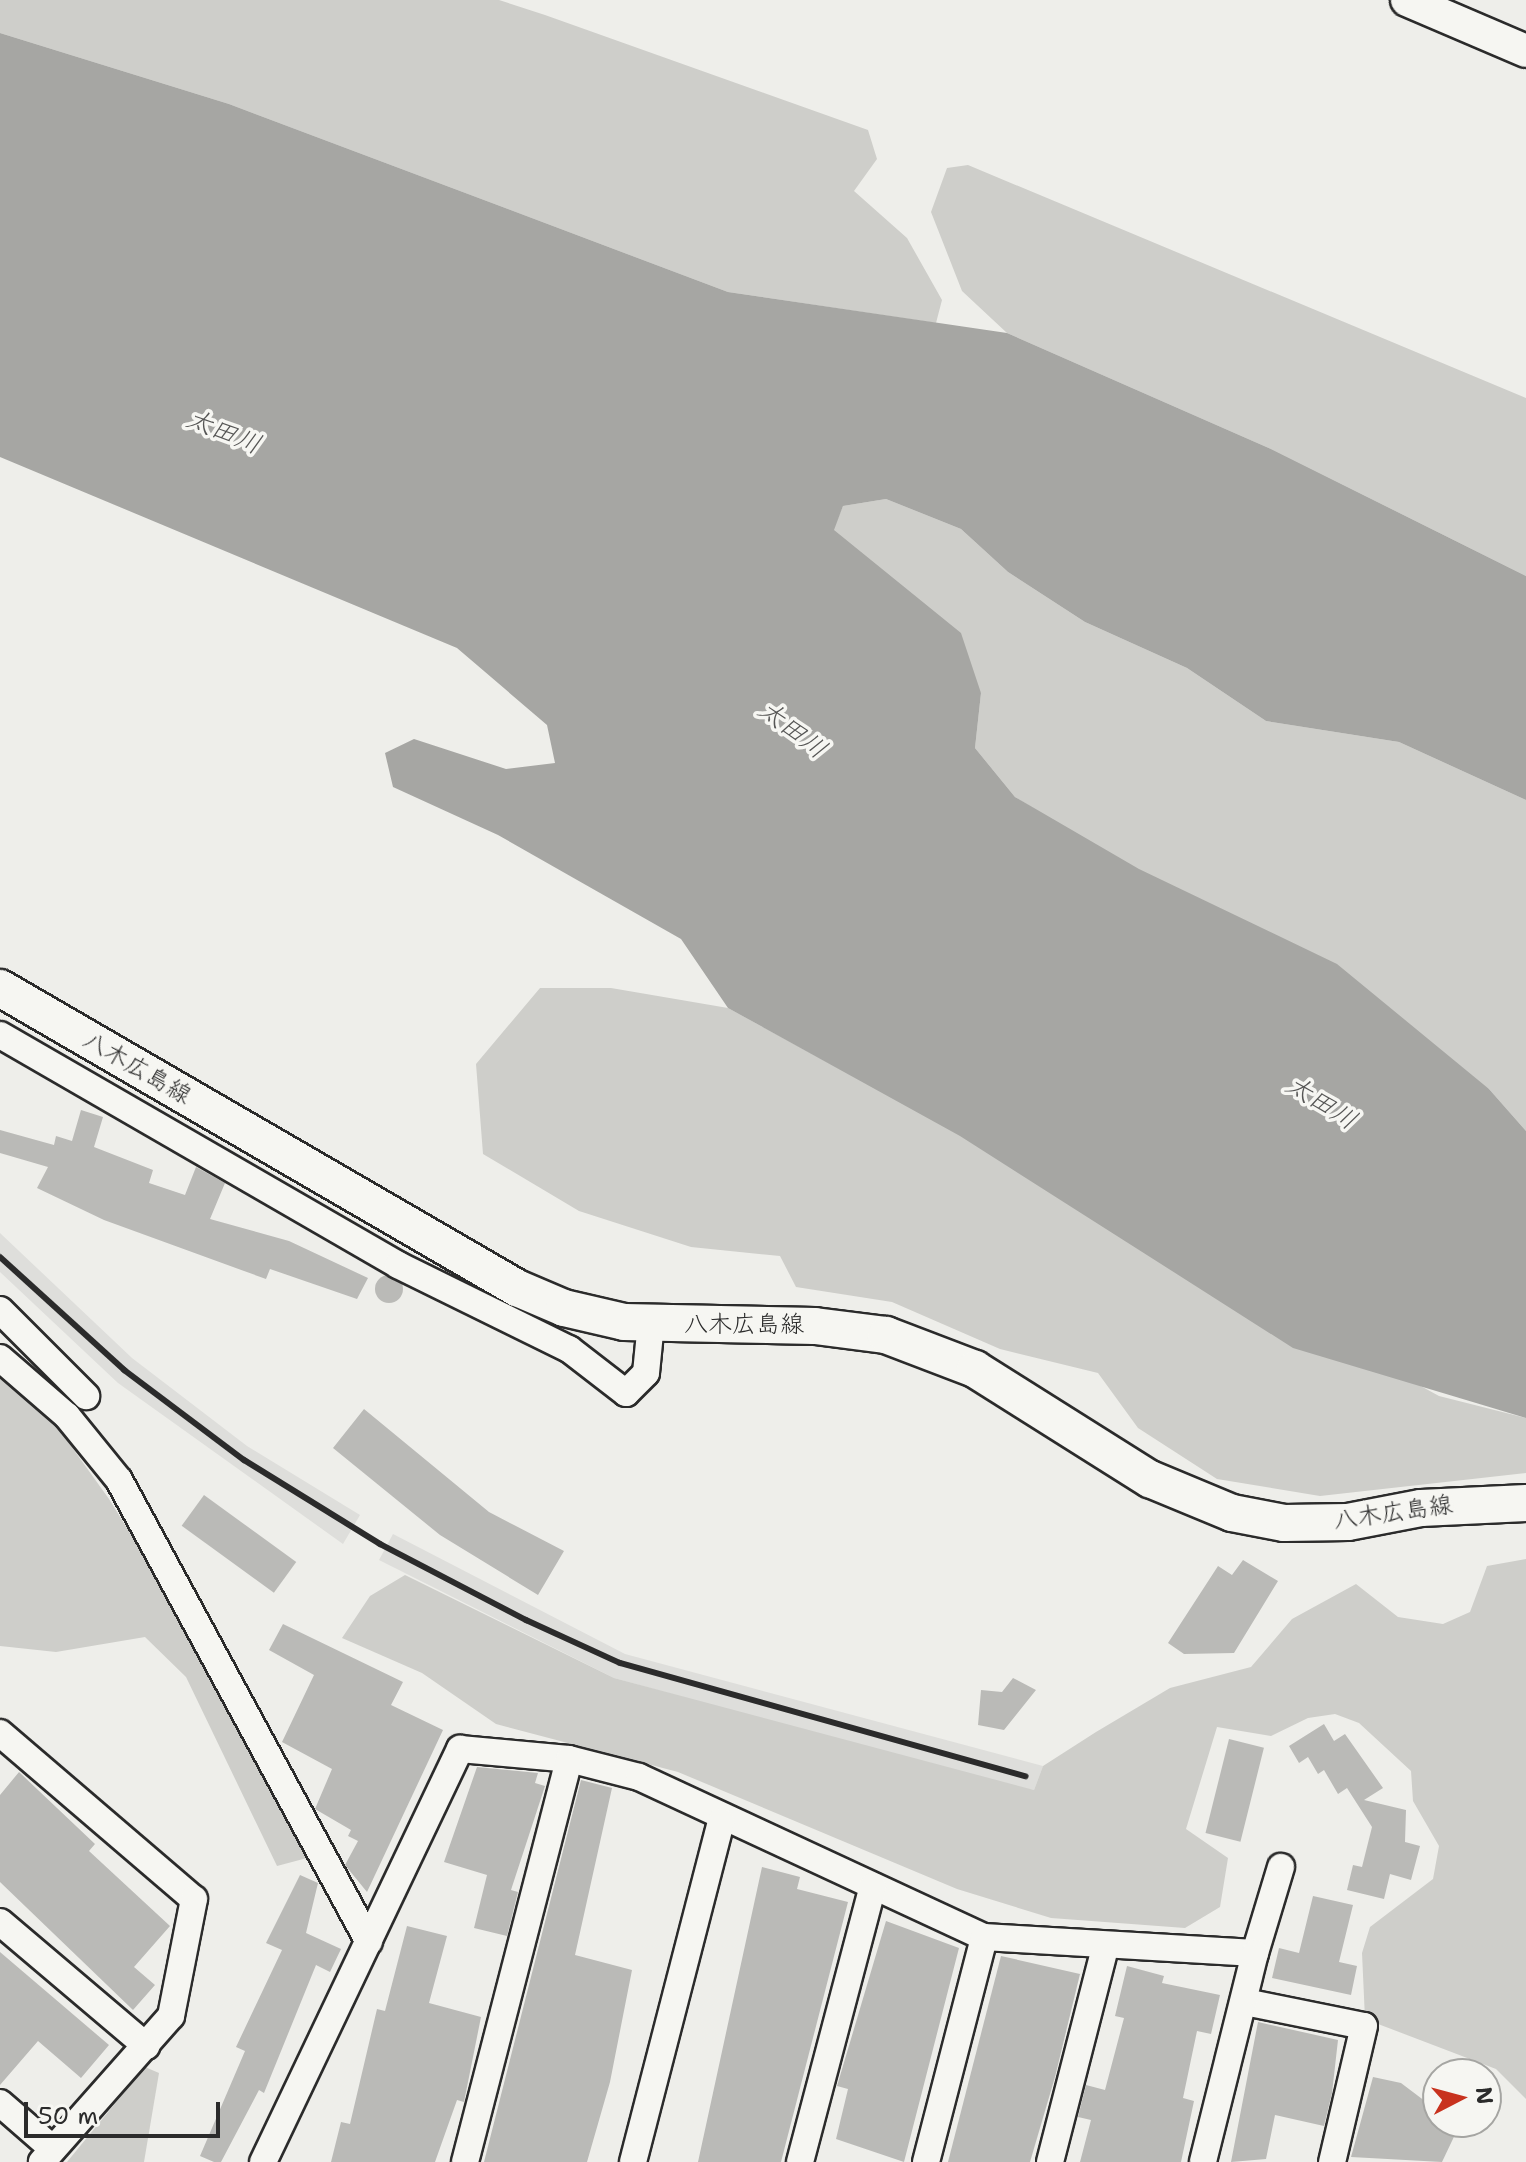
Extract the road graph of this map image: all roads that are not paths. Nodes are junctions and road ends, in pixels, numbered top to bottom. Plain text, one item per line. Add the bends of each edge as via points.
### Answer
1 (1407, 0) edge
2 (1526, 51) edge
3 (0, 988) edge
4 (0, 1035) edge
5 (0, 1310) edge
6 (651, 1323) junction
7 (0, 1358) edge
8 (86, 1396) dead end
9 (1526, 1503) edge
10 (0, 1733) edge
11 (569, 1759) junction
12 (721, 1821) junction
13 (1281, 1867) dead end
14 (873, 1886) junction
15 (0, 1922) edge
16 (984, 1937) junction
17 (369, 1942) junction
18 (1105, 1948) junction
19 (1255, 1953) junction
20 (1245, 2002) junction
21 (146, 2046) junction
22 (0, 2103) edge
23 (48, 2155) edge
24 (263, 2162) edge
25 (465, 2162) edge
26 (633, 2162) edge
27 (800, 2162) edge
28 (926, 2162) edge
29 (1050, 2162) edge
30 (1203, 2162) edge
31 (1332, 2162) edge

1 - 2 street
3 - 6 main road, 八木広島線 via 517,1288 564,1308
4 - 6 street via 398,1265 569,1349 626,1393 646,1373
5 - 8 street
6 - 9 main road, 八木広島線 via 815,1326 886,1335 975,1369 1150,1479 1232,1513 1284,1523 1348,1522 1448,1505
7 - 17 street via 67,1416 119,1480
10 - 21 street via 194,1899 171,2016
11 - 12 street via 639,1777
11 - 17 street via 460,1749
11 - 25 street
12 - 14 street
12 - 26 street
13 - 19 street
14 - 16 street
14 - 27 street
15 - 21 street
16 - 18 street
16 - 28 street
17 - 24 street
18 - 19 street
18 - 29 street
19 - 20 street
20 - 30 street
20 - 31 street via 1364,2026
21 - 23 street
22 - 23 street

